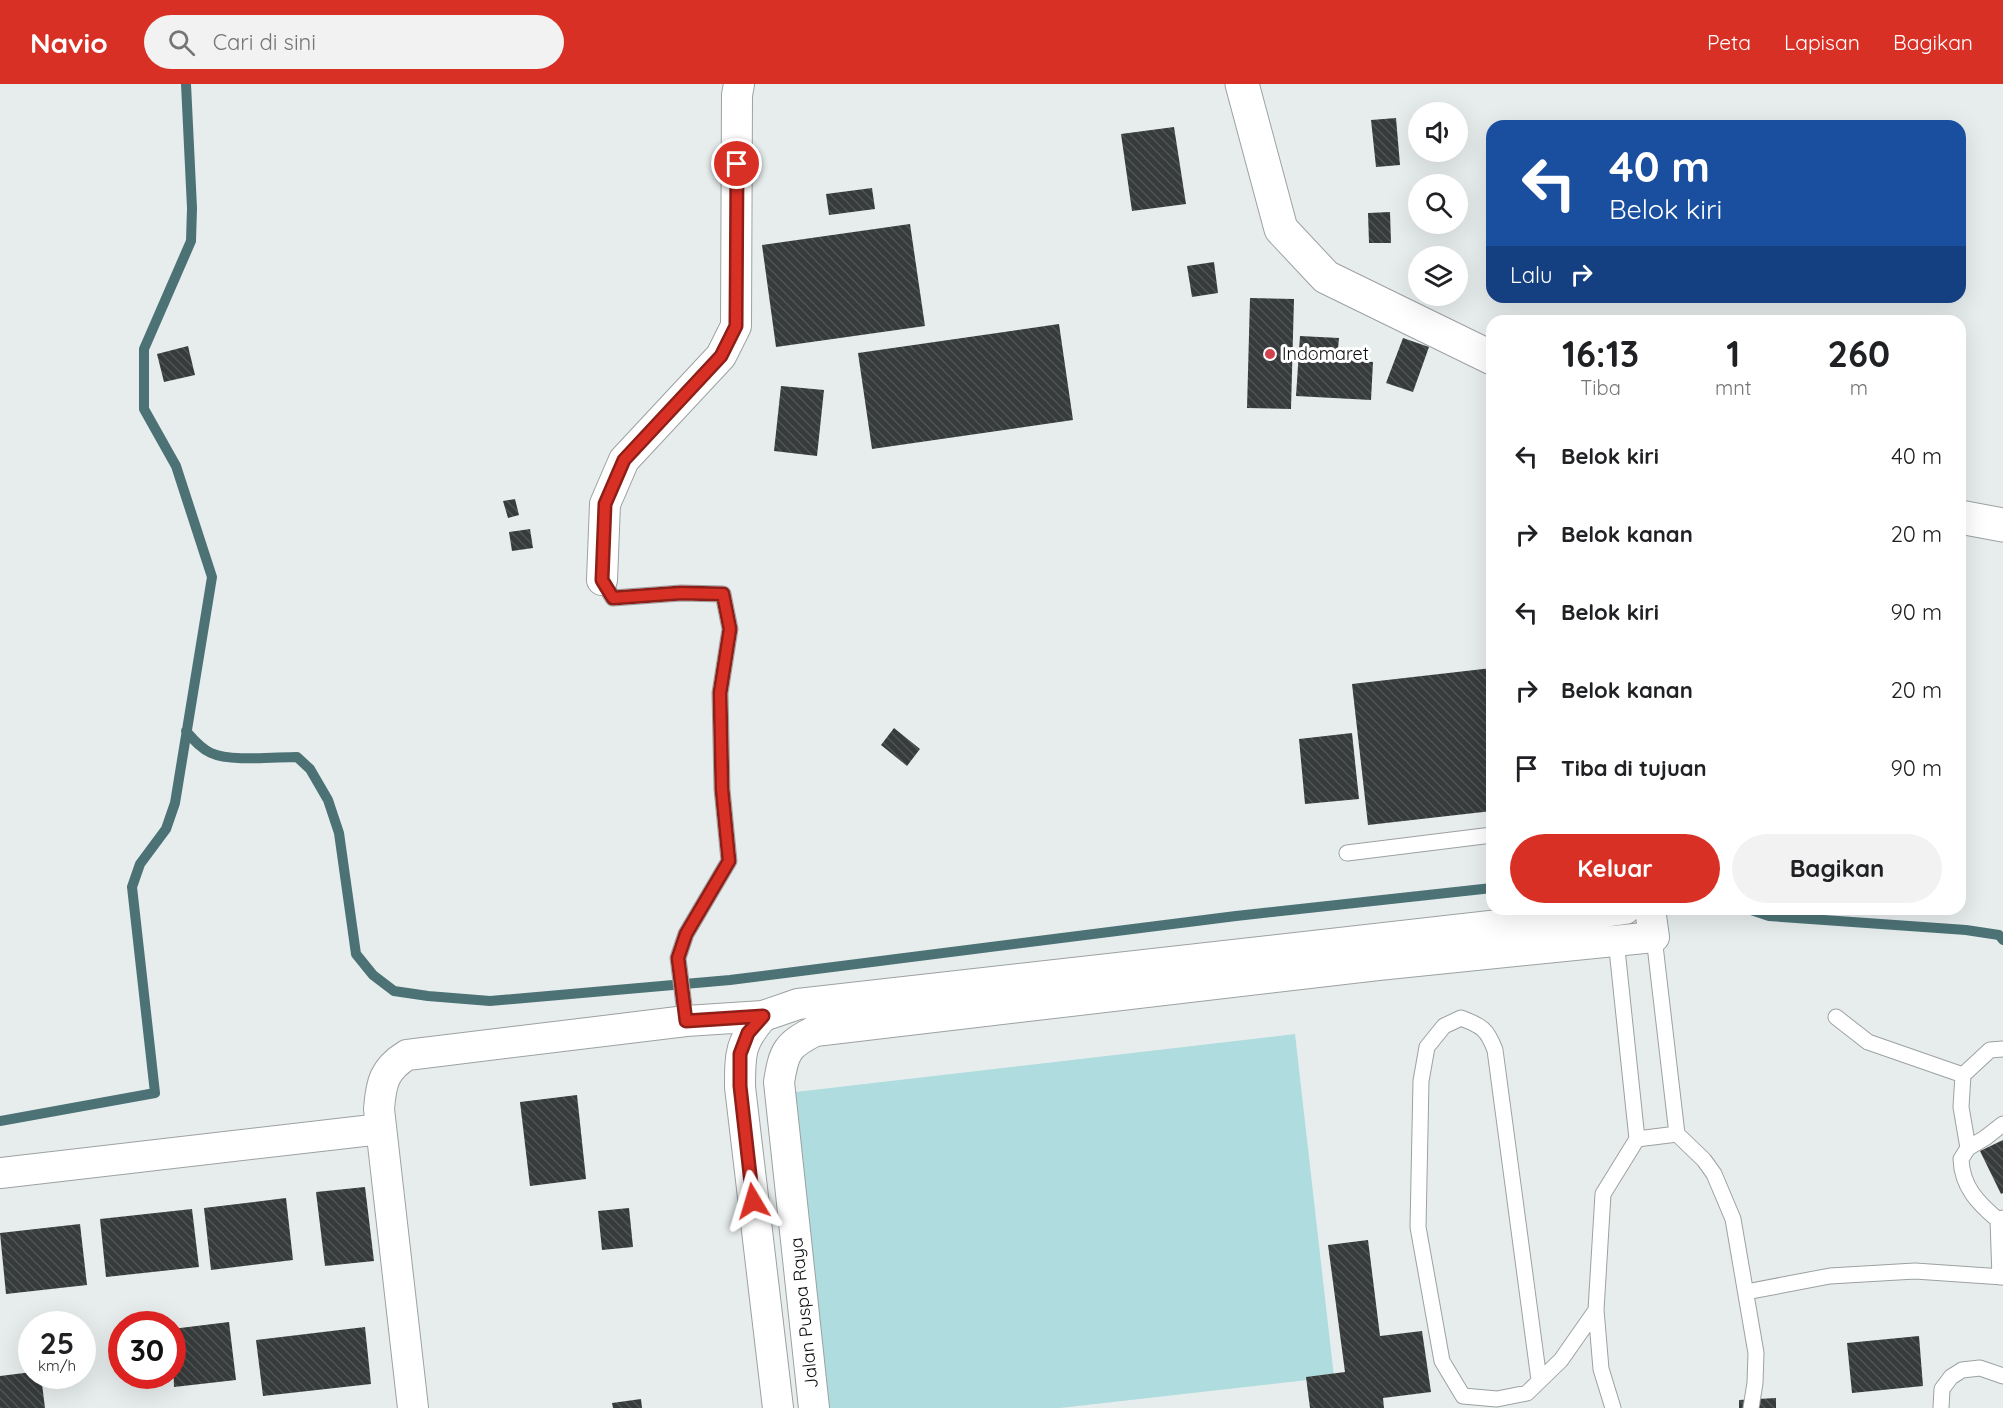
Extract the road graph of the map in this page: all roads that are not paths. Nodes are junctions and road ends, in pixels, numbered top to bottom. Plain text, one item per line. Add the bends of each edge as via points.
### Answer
1 (739, 84) edge
2 (1242, 84) edge
3 (1486, 354) edge
4 (1966, 518) edge
5 (2003, 525) edge
6 (602, 580) joint
7 (1486, 836) edge
8 (1347, 853) dead end
9 (1582, 915) edge
10 (1616, 915) edge
11 (1652, 923) edge
12 (1616, 940) junction
13 (763, 1016) junction
14 (1836, 1017) dead end
15 (686, 1021) junction
16 (2003, 1049) edge
17 (1963, 1075) junction
18 (779, 1082) junction
19 (740, 1086) junction
20 (2003, 1124) edge
21 (381, 1129) junction
22 (1677, 1134) junction
23 (1637, 1139) junction
24 (1968, 1148) junction
25 (0, 1173) edge
26 (2001, 1219) edge
27 (2002, 1277) edge
28 (1746, 1292) junction
29 (1596, 1310) junction
30 (2003, 1376) edge
31 (1539, 1380) junction
32 (413, 1408) edge
33 (778, 1408) edge
34 (814, 1408) edge
35 (1613, 1408) edge
36 (1751, 1408) edge
37 (1941, 1408) edge

1 - 6 street via 736,326 721,356 624,460 605,504
2 - 3 main road via 1281,229 1326,277
4 - 5 main road
6 - 15 lane via 613,598 723,594 730,629 720,693 722,789 729,861 686,934 678,958
7 - 8 lane
9 - 13 street via 798,1004
10 - 12 street
11 - 12 street
11 - 22 lane
12 - 18 street, Jalan Puspa Raya via 815,1031 794,1042 782,1060
12 - 23 lane
13 - 15 street
13 - 19 street, Jalan Puspa Raya via 748,1033 740,1054
14 - 17 lane via 1868,1042
15 - 21 street via 407,1055 393,1063 385,1077 380,1092
16 - 17 lane via 1990,1050
17 - 24 lane via 1961,1107
18 - 19 street
18 - 34 street, Jalan Puspa Raya
19 - 33 street, Jalan Puspa Raya
20 - 24 lane
21 - 25 street
21 - 32 street
22 - 23 lane
22 - 28 lane via 1704,1160 1723,1194 1733,1219
23 - 29 lane via 1603,1194
24 - 26 lane via 1961,1159 1964,1182 1982,1207
26 - 27 lane
27 - 28 lane via 1915,1271 1830,1276
28 - 36 lane via 1756,1368
29 - 31 lane via 1561,1360
29 - 35 lane via 1601,1369
30 - 37 lane via 1980,1368 1962,1370 1942,1389
31 - 31 lane via 1495,1050 1489,1035 1479,1025 1461,1018 1444,1026 1427,1047 1421,1081 1418,1227 1442,1361 1463,1396 1497,1400 1527,1393

